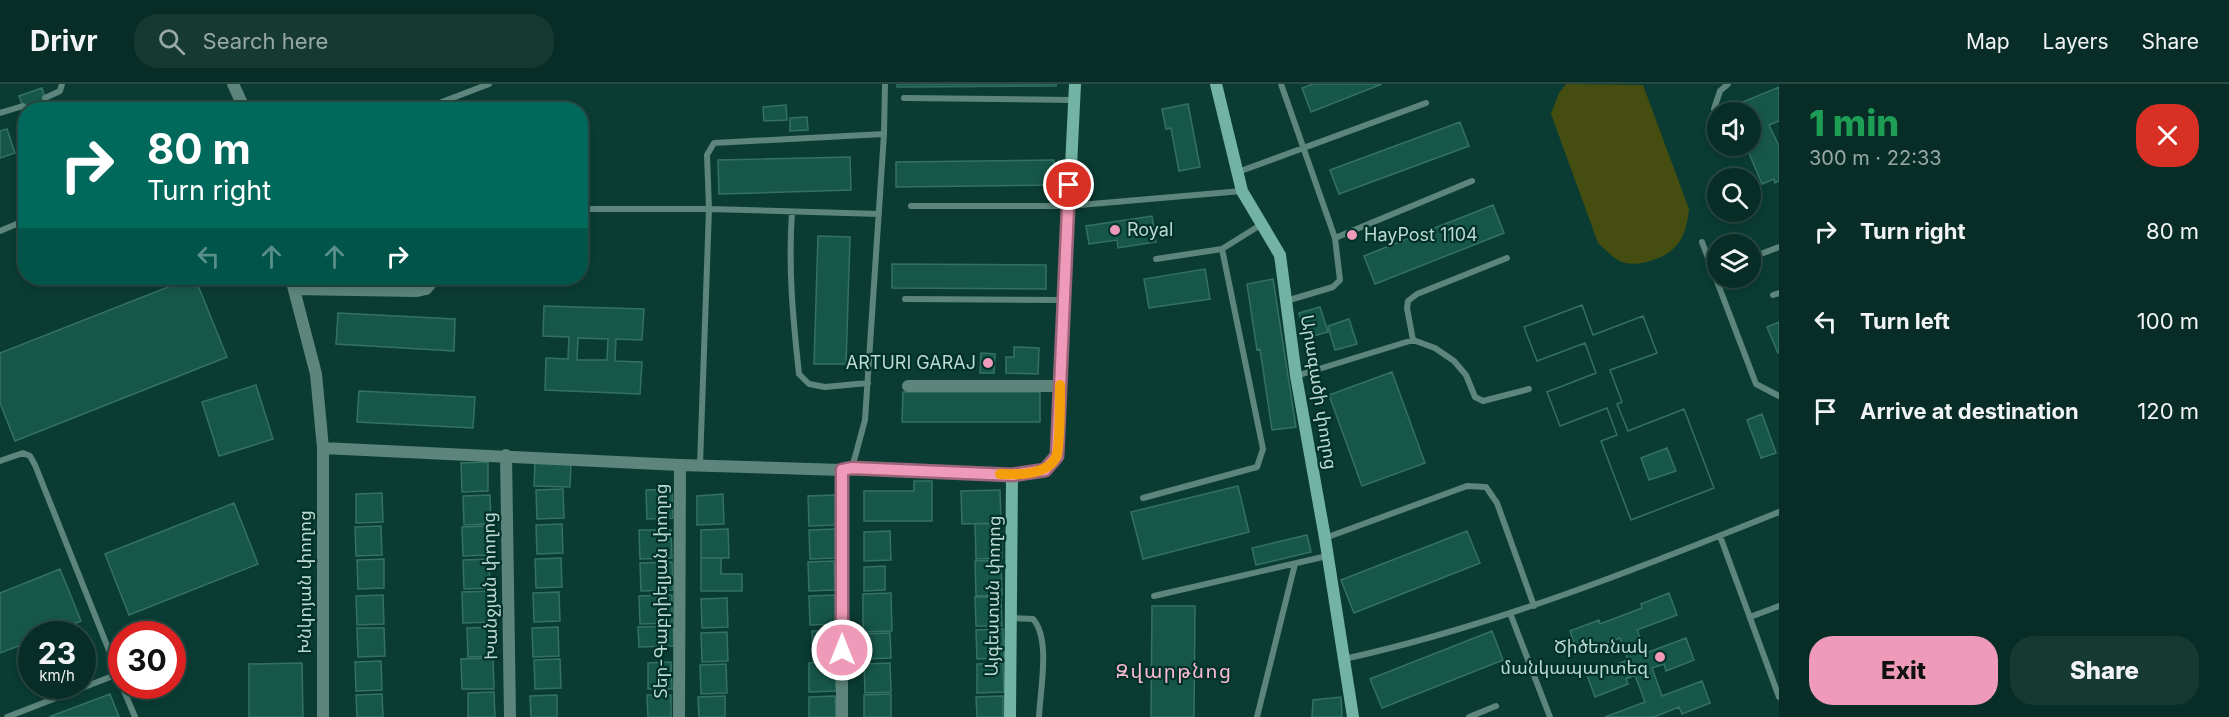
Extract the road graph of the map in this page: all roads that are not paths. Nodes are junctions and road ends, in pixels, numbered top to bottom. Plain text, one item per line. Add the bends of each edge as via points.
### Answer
1 (62, 84) edge
2 (233, 84) edge
3 (489, 84) edge
4 (885, 84) edge
5 (1075, 84) edge
6 (1216, 84) edge
7 (1281, 84) edge
8 (1728, 84) edge
9 (45, 98) dead end
10 (904, 98) dead end
11 (1073, 99) junction
12 (241, 102) edge
13 (442, 102) edge
14 (1716, 102) edge
15 (1426, 103) dead end
16 (18, 108) edge
17 (0, 113) edge
18 (884, 134) junction
19 (1303, 148) junction
20 (1237, 172) junction
21 (1472, 182) dead end
22 (1242, 191) junction
23 (911, 206) dead end
24 (1068, 206) junction
25 (588, 209) edge
26 (709, 209) junction
27 (792, 212) junction
28 (879, 214) junction
29 (18, 223) edge
30 (1262, 224) junction
31 (0, 231) edge
32 (1335, 238) junction
33 (1702, 242) dead end
34 (1779, 247) edge
35 (1222, 249) junction
36 (1707, 254) edge
37 (1761, 254) edge
38 (1507, 258) dead end
39 (1156, 259) dead end
40 (293, 285) edge
41 (323, 285) edge
42 (429, 285) edge
43 (1721, 288) edge
44 (905, 300) dead end
45 (1064, 300) junction
46 (1286, 301) junction
47 (1413, 340) junction
48 (1296, 376) junction
49 (868, 383) junction
50 (908, 386) dead end
51 (1060, 386) junction
52 (1529, 389) dead end
53 (1779, 396) edge
54 (323, 448) junction
55 (506, 455) junction
56 (0, 461) edge
57 (680, 465) junction
58 (700, 465) junction
59 (847, 469) junction
60 (1012, 475) junction
61 (1143, 498) dead end
62 (1779, 512) edge
63 (1720, 536) junction
64 (1324, 538) junction
65 (1327, 556) junction
66 (1295, 564) junction
67 (1154, 596) dead end
68 (1534, 606) junction
69 (1779, 606) edge
70 (1510, 613) junction
71 (1750, 617) junction
72 (1011, 618) junction
73 (108, 649) edge
74 (1344, 659) junction
75 (108, 678) edge
76 (1779, 697) edge
77 (128, 699) edge
78 (1496, 706) dead end
79 (7, 717) edge
80 (135, 717) edge
81 (323, 717) edge
82 (510, 717) edge
83 (679, 717) edge
84 (842, 717) edge
85 (1010, 717) edge
86 (1039, 717) edge
87 (1257, 717) edge
88 (1353, 717) edge
89 (1469, 717) edge
90 (1550, 717) edge

1 - 9 lane via 60,91
2 - 12 street
3 - 13 lane
4 - 18 lane
5 - 11 street
6 - 20 street, Արագածի փողոց
7 - 19 lane
8 - 14 lane via 1720,90
10 - 11 lane
11 - 24 street
15 - 19 lane
16 - 17 lane
18 - 26 lane via 714,143 707,155
18 - 28 lane
19 - 20 lane
19 - 32 lane
20 - 22 street, Արագածի փողոց
21 - 32 lane
22 - 24 lane
22 - 30 street, Արագածի փողոց
23 - 24 lane
24 - 45 street
25 - 26 lane
26 - 27 lane
26 - 58 lane
27 - 28 lane
27 - 49 lane via 789,285 799,374 809,384 825,387
28 - 49 lane
29 - 31 lane
30 - 35 lane
30 - 46 street, Արագածի փողոց via 1280,255
32 - 46 lane via 1340,279 1334,287
33 - 36 lane
34 - 37 lane
35 - 39 lane
35 - 61 lane via 1263,449 1257,467
38 - 47 lane via 1408,301
40 - 54 street, Խնկոյան փողոց via 316,374
41 - 42 street via 417,291
43 - 53 lane via 1756,384
44 - 45 lane
45 - 51 street
46 - 48 street, Արագածի փողոց
47 - 48 lane
47 - 52 lane via 1454,360 1466,375 1475,397 1483,401
48 - 64 street, Արագածի փողոց
49 - 59 lane via 865,420
50 - 51 street
51 - 60 street via 1057,456 1045,470
54 - 55 street
54 - 81 street, Խնկոյան փողոց
55 - 57 street
55 - 82 street, Խանջյան փողոց
56 - 73 lane via 22,453 30,456
57 - 58 street
57 - 83 street, Տեր-Գաբրիելյան փողոց
58 - 59 street
59 - 60 street
59 - 84 street
60 - 72 street, Այգեստան փողոց
62 - 63 lane
63 - 68 lane
63 - 71 lane
64 - 65 street, Արագածի փողոց
64 - 68 lane via 1467,486 1486,487 1497,503
65 - 66 lane
65 - 74 street, Արագածի փողոց
66 - 67 lane
66 - 87 lane
68 - 70 lane
69 - 71 lane
70 - 74 lane
70 - 90 lane
71 - 76 lane
72 - 85 street, Այգեստան փողոց
72 - 86 lane via 1033,619 1043,640
74 - 88 street, Արագածի փողոց
75 - 79 lane
77 - 80 lane
78 - 89 lane

